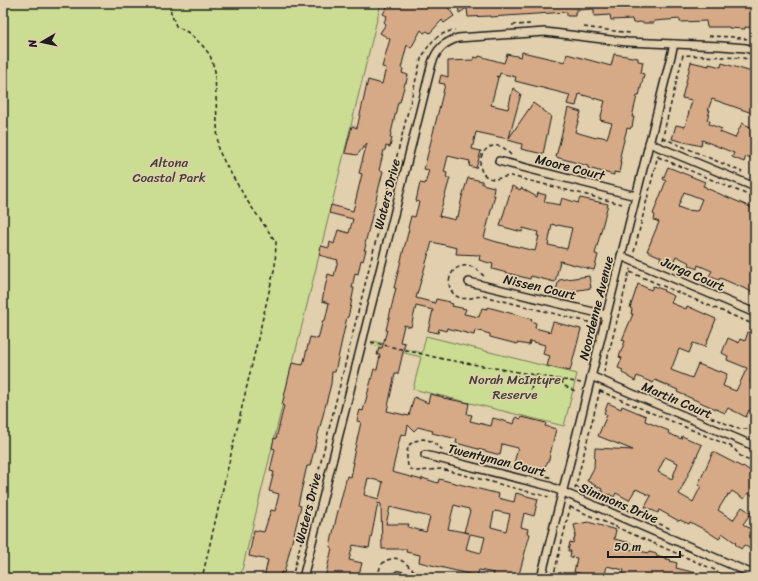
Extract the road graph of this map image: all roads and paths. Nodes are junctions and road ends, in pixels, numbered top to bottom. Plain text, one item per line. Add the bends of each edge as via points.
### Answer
1 (170, 3) edge
2 (536, 23) dead end
3 (508, 25) dead end
4 (581, 27) dead end
5 (461, 29) dead end
6 (633, 33) dead end
7 (704, 36) dead end
8 (751, 40) dead end
9 (674, 44) junction
10 (755, 51) edge
11 (755, 61) edge
12 (662, 138) junction
13 (649, 144) junction
14 (660, 148) junction
15 (658, 157) junction
16 (499, 161) dead end
17 (748, 174) dead end
18 (755, 187) edge
19 (636, 196) junction
20 (755, 198) edge
21 (621, 256) junction
22 (632, 261) junction
23 (629, 272) junction
24 (469, 282) dead end
25 (755, 313) edge
26 (606, 315) junction
27 (755, 325) edge
28 (372, 338) dead end
29 (518, 372) junction
30 (534, 375) junction
31 (591, 376) junction
32 (517, 378) dead end
33 (562, 380) junction
34 (602, 381) junction
35 (588, 386) junction
36 (531, 390) dead end
37 (574, 391) dead end
38 (600, 391) junction
39 (668, 399) dead end
40 (755, 429) edge
41 (754, 446) dead end
42 (425, 454) dead end
43 (755, 462) edge
44 (562, 491) junction
45 (573, 496) junction
46 (570, 507) junction
47 (398, 575) dead end
48 (755, 575) edge
49 (202, 578) edge
50 (292, 578) edge
51 (303, 578) edge
52 (408, 578) edge
53 (541, 578) edge
54 (553, 578) edge
55 (727, 578) edge

1 - 49 path via 176,26 202,45 210,55 215,72 218,149 248,202 276,242 275,266
2 - 3 path
4 - 6 path
5 - 50 path via 438,36 428,46 421,59
7 - 8 path
9 - 10 street via 736,47
9 - 13 street, Noordenne Avenue
9 - 51 street, Waters Drive via 533,32 458,38 439,48 432,63
11 - 12 path via 744,58 683,55
12 - 14 path
12 - 17 path
13 - 14 street
13 - 19 street, Noordenne Avenue
14 - 15 path
14 - 18 street
15 - 20 path
15 - 22 path
16 - 19 street, Moore Court
19 - 21 street, Noordenne Avenue
21 - 22 street, Jurga Court
21 - 26 street, Noordenne Avenue
22 - 23 path
22 - 25 street, Jurga Court
23 - 27 path
23 - 34 path
24 - 26 street, Nissen Court
26 - 31 street, Noordenne Avenue
28 - 29 path via 371,342 417,354
29 - 30 path
29 - 32 path
30 - 33 path
30 - 36 path
31 - 34 street, Martin Court
31 - 35 street, Noordenne Avenue
33 - 35 path
33 - 37 path via 563,385
34 - 38 path
34 - 41 street, Martin Court
35 - 44 street, Noordenne Avenue
38 - 43 path via 735,448 742,457
38 - 45 path
39 - 40 path via 739,429
42 - 44 street, Twentyman Court
44 - 45 street, Simmons Drive
44 - 53 street, Noordenne Avenue
45 - 46 path
45 - 48 street, Simmons Drive
46 - 54 path
46 - 55 path via 715,570
47 - 52 street

